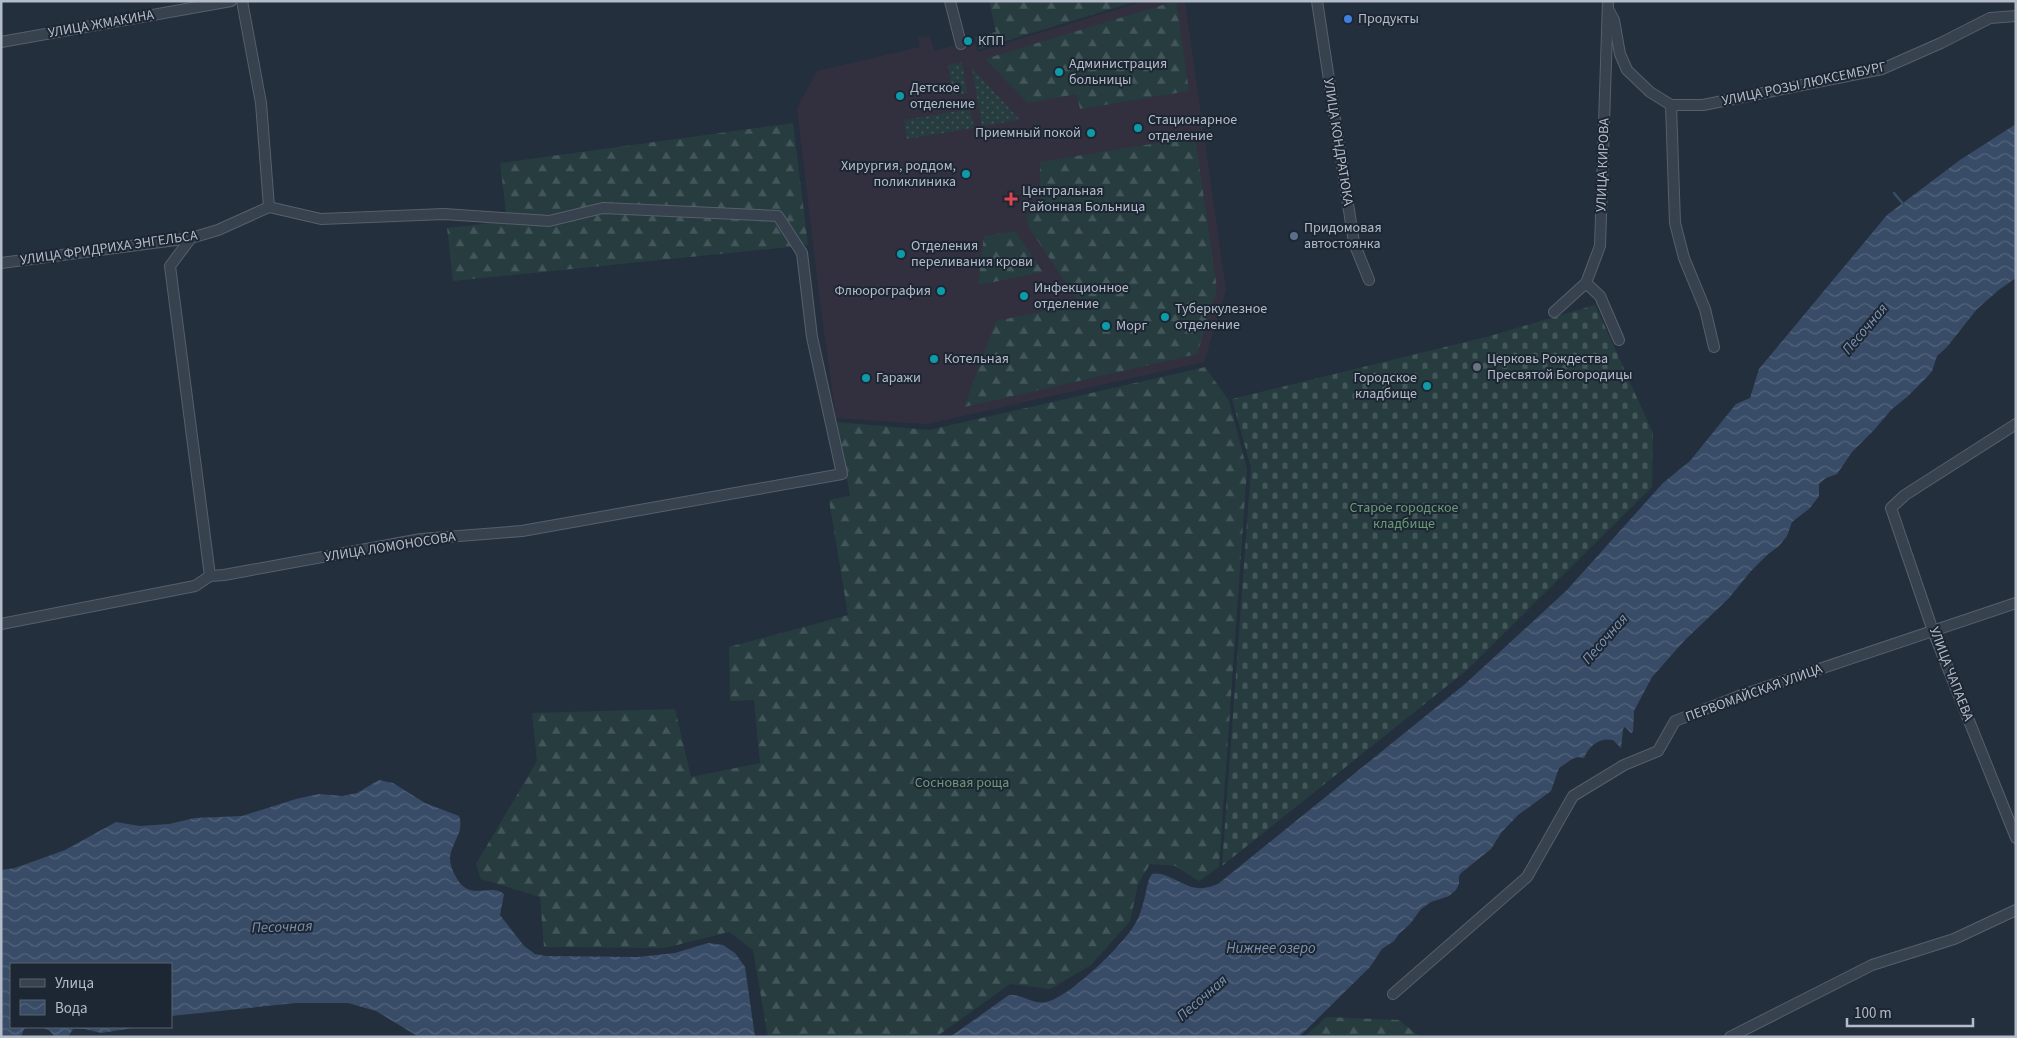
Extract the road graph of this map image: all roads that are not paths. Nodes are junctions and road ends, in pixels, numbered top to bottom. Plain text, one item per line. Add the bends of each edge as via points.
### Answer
1 (231, 1) edge
2 (242, 1) edge
3 (950, 1) edge
4 (1317, 1) edge
5 (1608, 4) edge
6 (2016, 16) edge
7 (1, 42) edge
8 (961, 44) dead end
9 (1671, 105) junction
10 (269, 207) junction
11 (191, 238) junction
12 (1, 263) edge
13 (1368, 280) dead end
14 (1586, 283) junction
15 (1554, 312) dead end
16 (1619, 340) dead end
17 (1714, 347) dead end
18 (2016, 424) edge
19 (210, 576) junction
20 (2016, 604) edge
21 (1, 624) edge
22 (1934, 631) junction
23 (2016, 838) edge
24 (2016, 910) edge
25 (1393, 994) dead end
26 (1730, 1037) edge

1 - 7 street, УЛИЦА ЖМАКИНА
2 - 10 street via 261,103
3 - 8 street
4 - 13 street, УЛИЦА КОНДРАТЮКА via 1354,243
5 - 9 street via 1622,62 1650,92
5 - 14 street, УЛИЦА КИРОВА via 1600,246
6 - 9 street, УЛИЦА РОЗЫ ЛЮКСЕМБУРГ via 1990,18 1882,70 1703,105
9 - 17 street via 1675,223 1684,258 1705,309
10 - 11 street, УЛИЦА ФРИДРИХА ЭНГЕЛЬСА via 218,230
10 - 19 street, УЛИЦА ЛОМОНОСОВА via 321,219 444,214 549,220 603,208 778,216 802,252 812,337 842,474 522,531 422,539
11 - 12 street, УЛИЦА ФРИДРИХА ЭНГЕЛЬСА
11 - 19 street via 170,266
14 - 15 street, УЛИЦА КИРОВА
14 - 16 street via 1600,296
18 - 22 street, УЛИЦА ЧАПАЕВА via 1905,495 1891,508
19 - 21 street, УЛИЦА ЛОМОНОСОВА via 195,586
20 - 22 street, ПЕРВОМАЙСКАЯ УЛИЦА
22 - 23 street, УЛИЦА ЧАПАЕВА
22 - 25 street, ПЕРВОМАЙСКАЯ УЛИЦА via 1739,696 1675,721 1658,751 1624,765 1573,796 1527,877
24 - 26 street via 1954,939 1872,965

